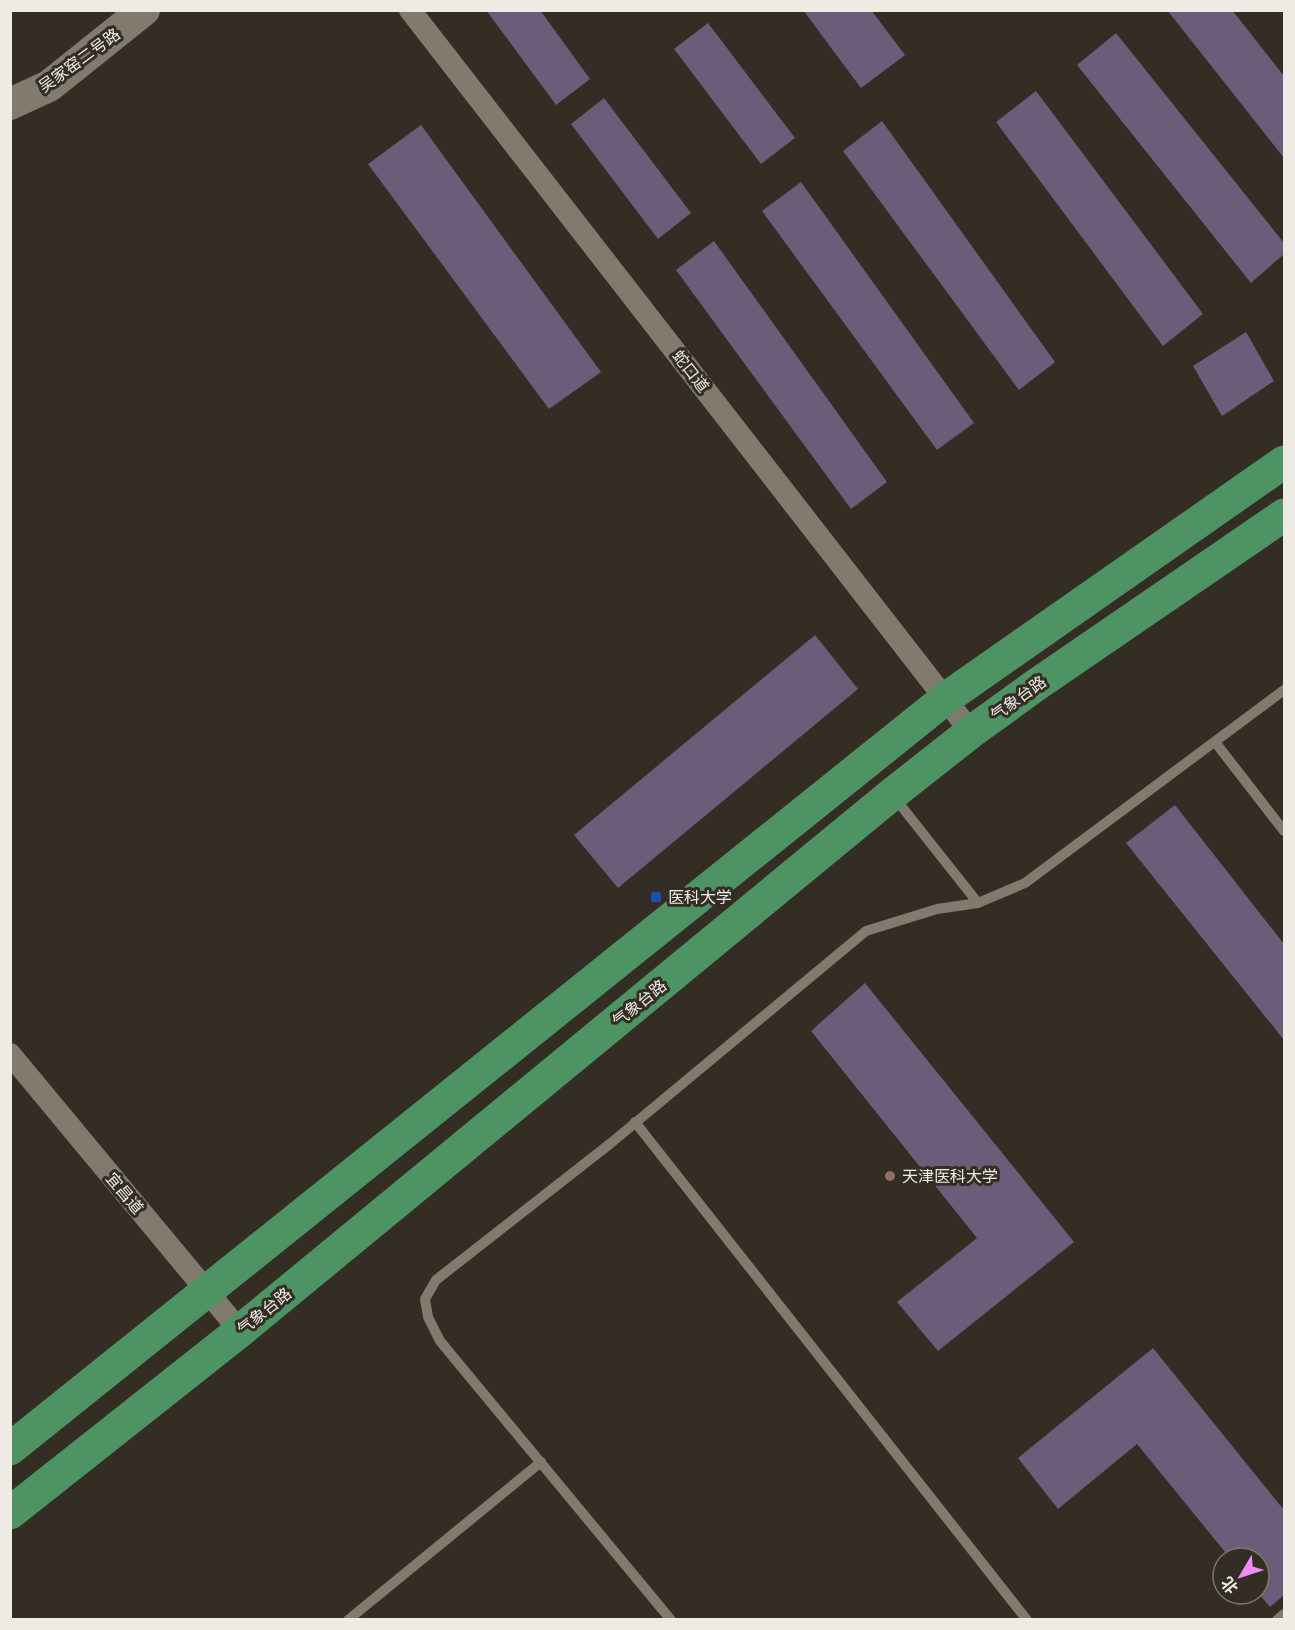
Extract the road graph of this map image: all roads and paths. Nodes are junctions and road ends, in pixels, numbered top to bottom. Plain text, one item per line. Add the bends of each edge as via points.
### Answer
1 (144, 10) edge
2 (410, 10) edge
3 (10, 104) edge
4 (1284, 462) edge
5 (1284, 515) edge
6 (1284, 690) edge
7 (945, 699) junction
8 (971, 732) junction
9 (1215, 742) junction
10 (891, 795) junction
11 (1284, 831) edge
12 (978, 903) junction
13 (10, 1054) edge
14 (635, 1122) junction
15 (207, 1292) junction
16 (240, 1331) junction
17 (10, 1449) edge
18 (541, 1462) junction
19 (10, 1512) edge
20 (1284, 1614) edge
21 (348, 1620) edge
22 (671, 1620) edge
23 (1027, 1620) edge
24 (1277, 1620) edge

1 - 3 street, 吴家窑二号路 via 49,86
2 - 7 street, 蛇口道
4 - 7 main road
5 - 8 main road, 气象台路
6 - 9 lane
7 - 8 street, 蛇口道
7 - 15 main road
8 - 10 main road, 气象台路
9 - 11 lane
9 - 12 lane via 1025,884
10 - 12 lane
10 - 16 main road, 气象台路
12 - 14 lane via 937,909 866,931
13 - 15 street, 宜昌道
14 - 18 lane via 436,1280 425,1299 428,1317 440,1341
14 - 23 lane
15 - 16 street, 宜昌道
15 - 17 main road
16 - 19 main road, 气象台路
18 - 21 lane
18 - 22 lane
20 - 24 lane

